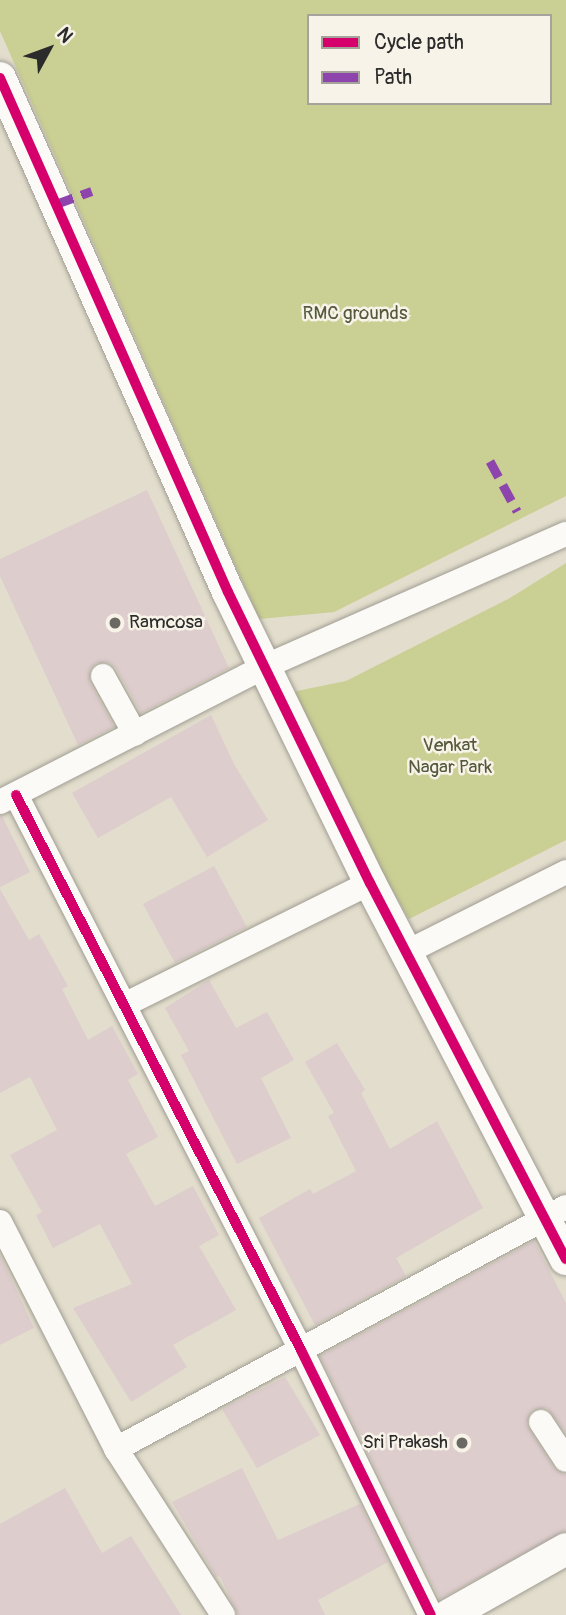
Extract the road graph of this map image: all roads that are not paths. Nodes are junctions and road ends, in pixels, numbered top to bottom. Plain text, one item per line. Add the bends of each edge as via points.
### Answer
1 (0, 78) edge
2 (566, 534) edge
3 (264, 667) junction
4 (103, 676) dead end
5 (135, 734) junction
6 (8, 799) edge
7 (566, 872) edge
8 (370, 883) junction
9 (407, 952) junction
10 (124, 1005) junction
11 (555, 1212) edge
12 (2, 1233) edge
13 (566, 1259) edge
14 (301, 1350) junction
15 (541, 1422) dead end
16 (116, 1449) junction
17 (566, 1460) edge
18 (566, 1549) edge
19 (223, 1615) edge
20 (431, 1615) edge
21 (449, 1615) edge

1 - 3 street
2 - 3 street
3 - 5 street
3 - 8 street
4 - 5 street
5 - 6 street
6 - 10 street
7 - 9 street
8 - 9 street
8 - 10 street
9 - 11 street
10 - 14 street
11 - 13 street
11 - 14 street
12 - 16 street
14 - 16 street
14 - 20 street
15 - 17 street
16 - 19 street
18 - 21 street

